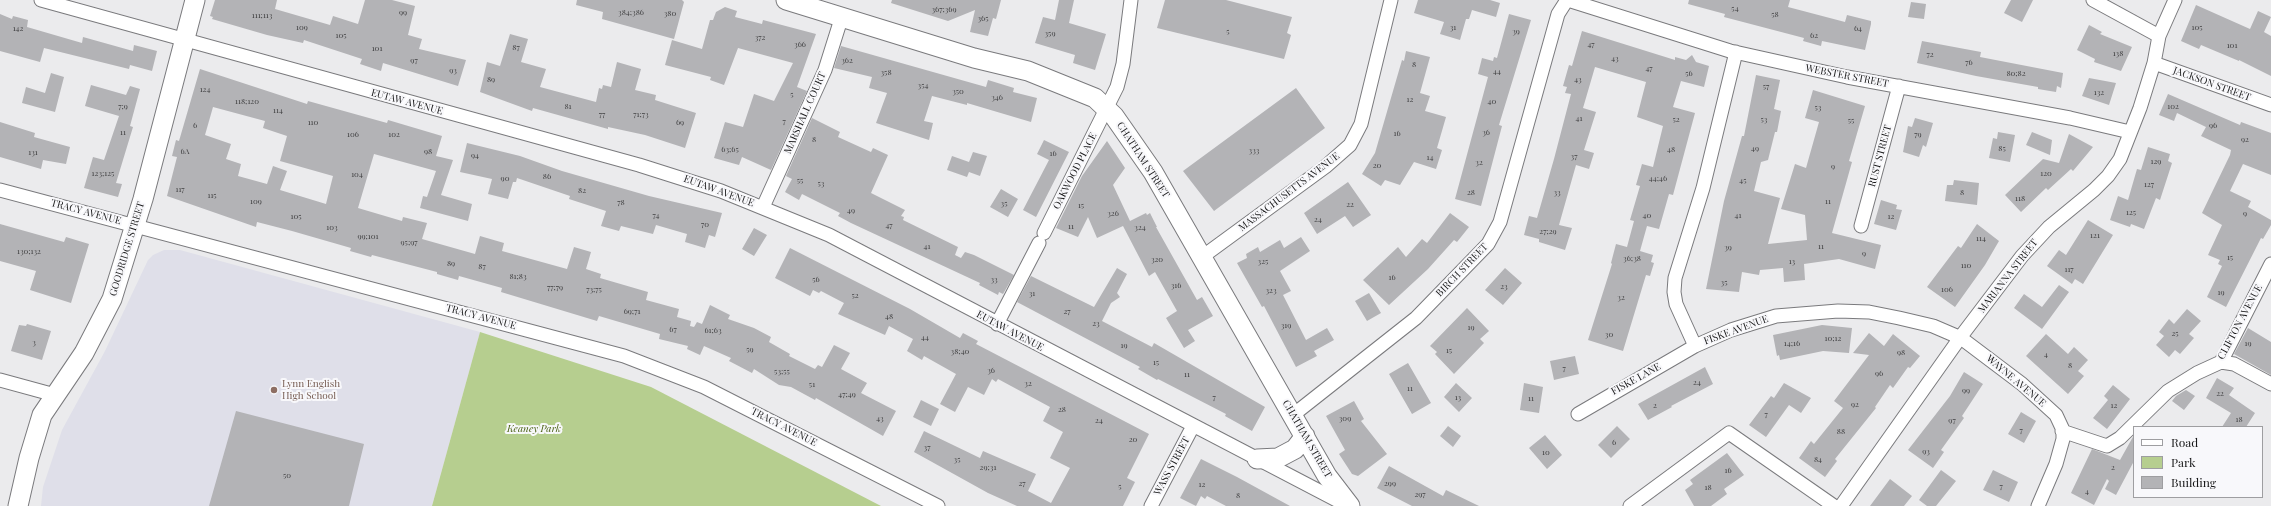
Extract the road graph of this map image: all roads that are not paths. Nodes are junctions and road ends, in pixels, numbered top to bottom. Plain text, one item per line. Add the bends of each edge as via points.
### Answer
1 (41, 0) edge
2 (195, 0) edge
3 (789, 0) edge
4 (1131, 0) edge
5 (1391, 0) edge
6 (1568, 0) edge
7 (2094, 0) edge
8 (2175, 0) edge
9 (842, 16) junction
10 (2159, 36) junction
11 (184, 40) junction
12 (1736, 52) junction
13 (2154, 63) junction
14 (1899, 86) junction
15 (2271, 105) edge
16 (1106, 109) junction
17 (2130, 132) junction
18 (0, 190) edge
19 (763, 207) junction
20 (135, 225) junction
21 (1861, 226) dead end
22 (1202, 257) junction
23 (2271, 264) edge
24 (998, 324) junction
25 (1960, 338) junction
26 (1695, 346) junction
27 (2221, 362) junction
28 (0, 380) edge
29 (2271, 384) edge
30 (55, 395) junction
31 (1578, 414) dead end
32 (1293, 416) junction
33 (1193, 426) junction
34 (2062, 431) junction
35 (1305, 436) junction
36 (1257, 459) junction
37 (18, 506) edge
38 (938, 506) edge
39 (1151, 506) edge
40 (1349, 506) edge
41 (1630, 506) edge
42 (1834, 506) edge
43 (1841, 506) edge
44 (2039, 506) edge

1 - 11 street, EUTAW AVENUE
2 - 11 main road, GOODRIDGE STREET
3 - 9 main road, CHATHAM STREET
4 - 16 street, OAKWOOD PLACE via 1123,64
5 - 22 street, MASSACHUSETTS AVENUE via 1361,124 1350,145 1325,167
6 - 12 street, WEBSTER STREET
6 - 32 street, BIRCH STREET via 1558,14 1500,222 1488,244 1416,318
7 - 10 street
8 - 10 street, MARIANNA STREET
9 - 16 main road, CHATHAM STREET via 974,58 1028,71 1095,98
9 - 19 street, MARSHALL COURT via 825,70
10 - 13 street, MARIANNA STREET
11 - 19 street, EUTAW AVENUE via 685,178
11 - 20 main road, GOODRIDGE STREET
12 - 14 street, WEBSTER STREET
12 - 26 street, FISKE AVENUE via 1703,188 1675,278 1676,304
13 - 15 street, JACKSON STREET
13 - 17 street, MARIANNA STREET
14 - 17 street, WEBSTER STREET
14 - 21 street, RUST STREET
16 - 22 main road, CHATHAM STREET via 1114,116 1153,172
16 - 24 street, OAKWOOD PLACE
17 - 25 street, MARIANNA STREET via 2120,159 2108,176 2035,240
18 - 20 street, TRACY AVENUE
19 - 24 street, EUTAW AVENUE via 829,235
20 - 30 main road, GOODRIDGE STREET via 112,299 84,353
20 - 38 street, TRACY AVENUE via 624,356 704,387
22 - 32 main road, CHATHAM STREET
23 - 27 street, CLIFTON AVENUE
24 - 33 street, EUTAW AVENUE
25 - 26 street, FISKE AVENUE via 1933,326 1899,318 1869,312 1838,311 1776,316 1731,330
25 - 34 street, WAYNE AVENUE via 1988,356 2040,400 2056,416
25 - 43 street, MARIANNA STREET
26 - 31 street, FISKE LANE
27 - 29 street via 2234,364
27 - 34 street, CLIFTON AVENUE via 2168,391 2120,438 2108,446
28 - 30 street
30 - 37 main road, GOODRIDGE STREET via 40,423 28,458
32 - 35 main road, CHATHAM STREET
33 - 36 street, EUTAW AVENUE
33 - 39 street, WASS STREET
34 - 44 street via 2063,439 2056,464
35 - 36 main road via 1295,448 1278,458
35 - 40 main road, CHATHAM STREET via 1327,476
36 - 40 street, EUTAW AVENUE
41 - 42 street via 1729,433

